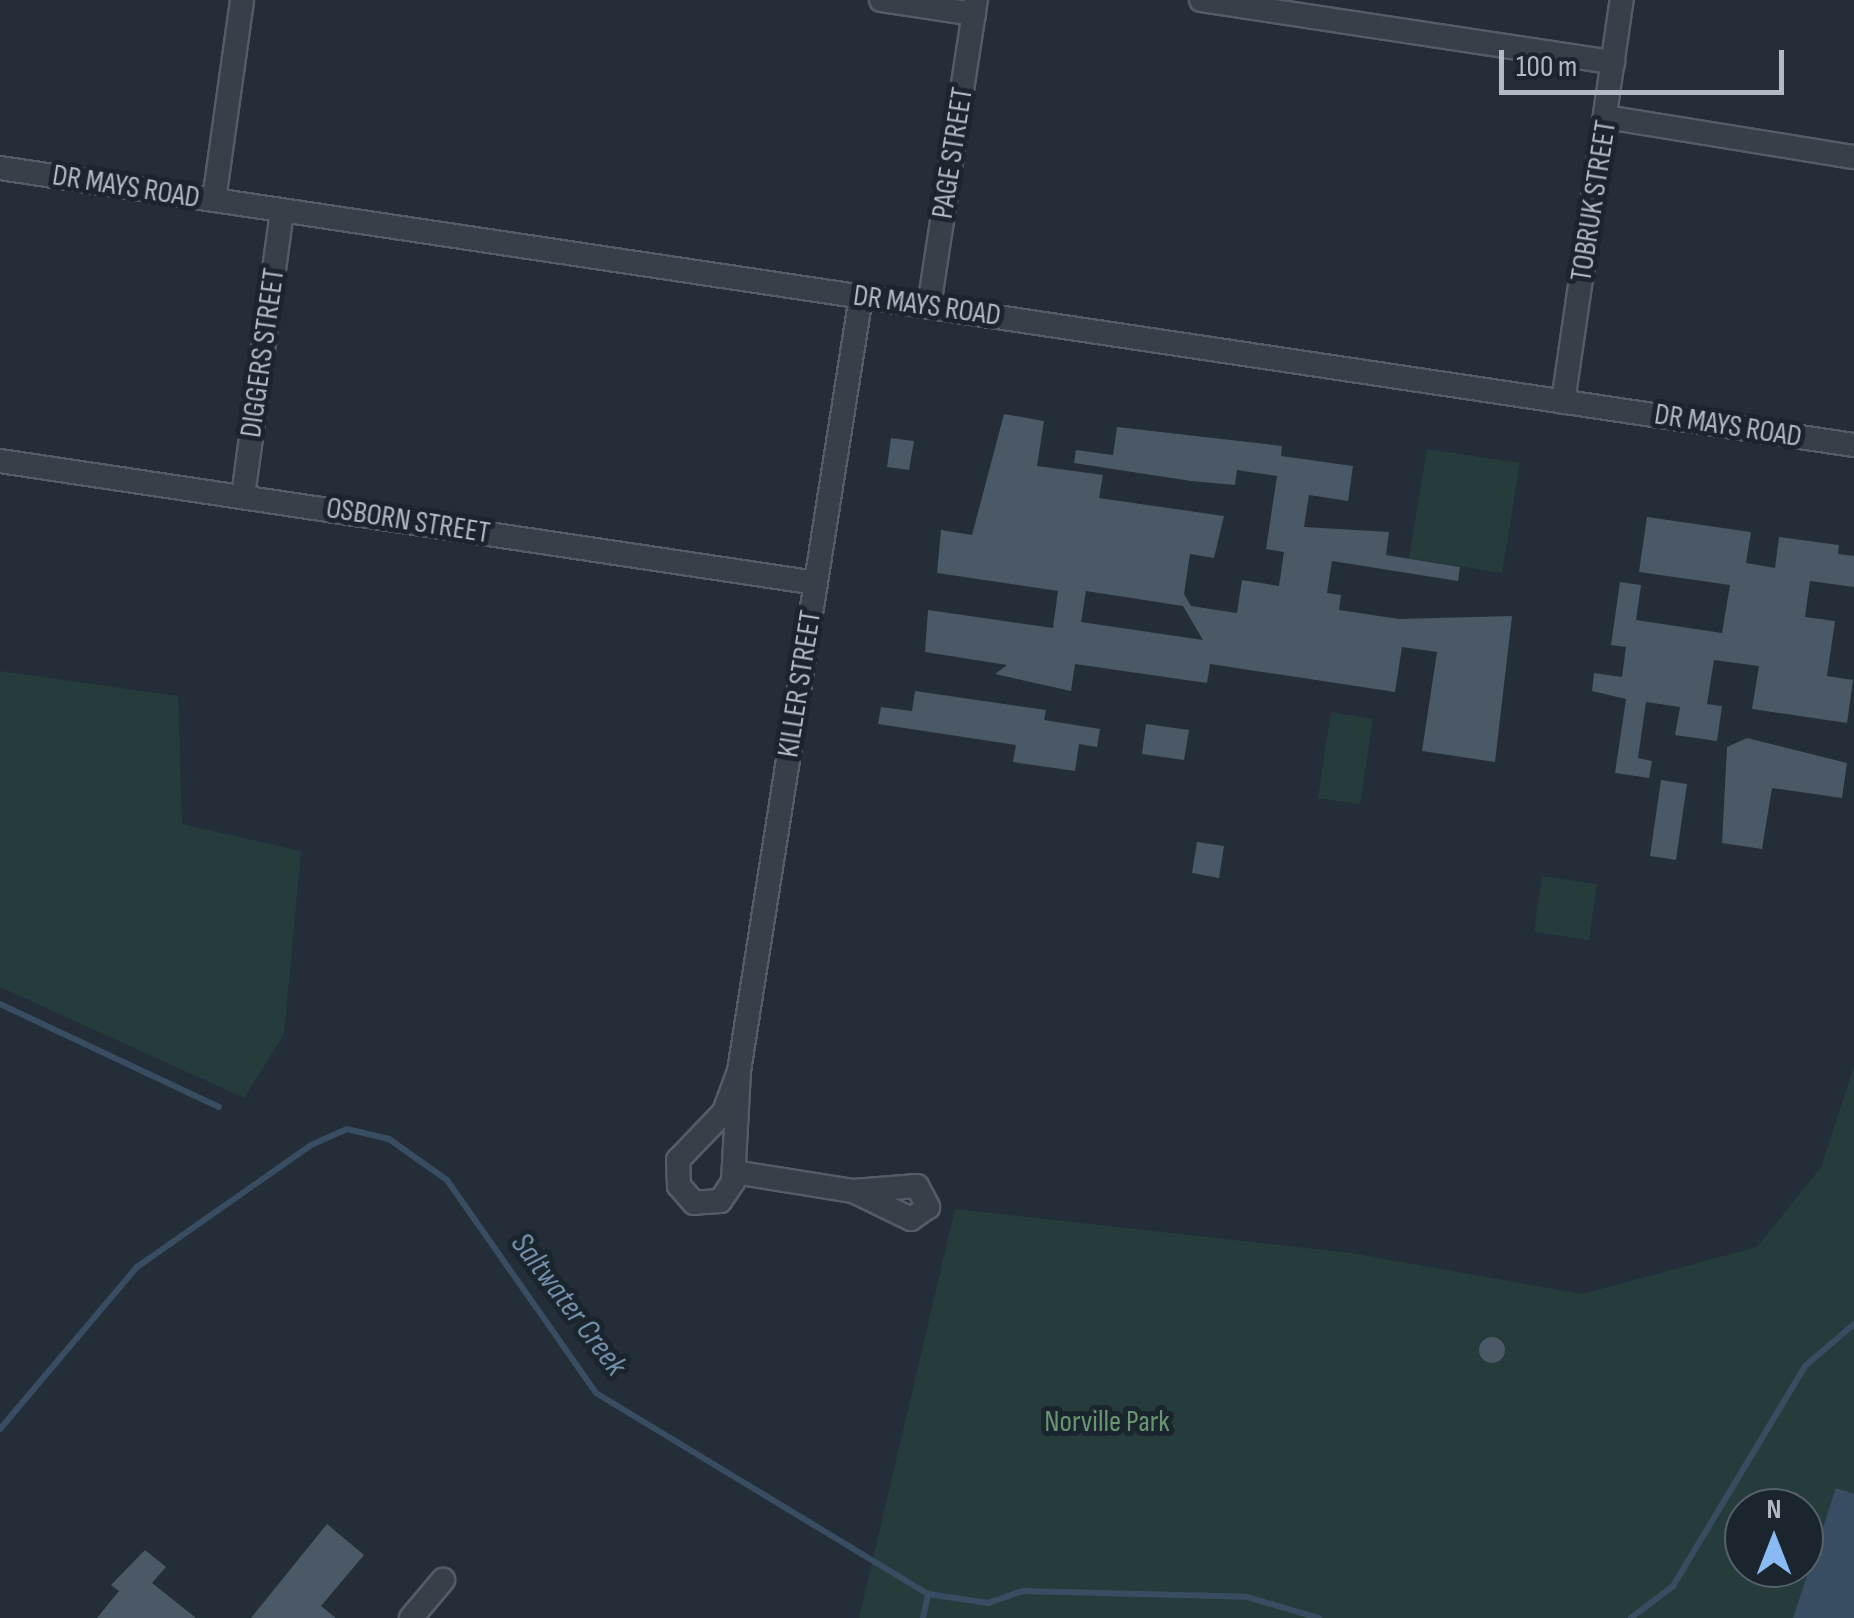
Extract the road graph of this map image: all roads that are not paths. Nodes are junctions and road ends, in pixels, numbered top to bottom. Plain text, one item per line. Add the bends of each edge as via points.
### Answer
1 (242, 0) edge
2 (882, 0) edge
3 (1200, 0) edge
4 (1622, 0) edge
5 (975, 7) edge
6 (1614, 62) junction
7 (1606, 117) junction
8 (1854, 157) edge
9 (0, 168) edge
10 (214, 200) junction
11 (282, 210) junction
12 (861, 296) junction
13 (929, 306) junction
14 (1563, 402) junction
15 (1854, 445) edge
16 (0, 461) edge
17 (243, 496) junction
18 (816, 584) junction
19 (739, 1072) junction
20 (734, 1172) junction
21 (852, 1190) dead end
22 (444, 1580) dead end
23 (411, 1618) edge

1 - 10 street
2 - 5 street
3 - 6 street
4 - 6 street, TOBRUK STREET
5 - 13 street, PAGE STREET
6 - 7 street, TOBRUK STREET
7 - 8 street
7 - 14 street, TOBRUK STREET
9 - 10 street, DR MAYS ROAD
10 - 11 street, DR MAYS ROAD
11 - 12 street, DR MAYS ROAD
11 - 17 street, DIGGERS STREET
12 - 13 street, DR MAYS ROAD
12 - 18 street, KILLER STREET
13 - 14 street, DR MAYS ROAD
14 - 15 street, DR MAYS ROAD
16 - 17 street, OSBORN STREET
17 - 18 street, OSBORN STREET
18 - 19 street, KILLER STREET
19 - 20 street
19 - 20 street via 724,1112 684,1147 676,1177 688,1199 712,1204 726,1196
20 - 21 street
22 - 23 street

